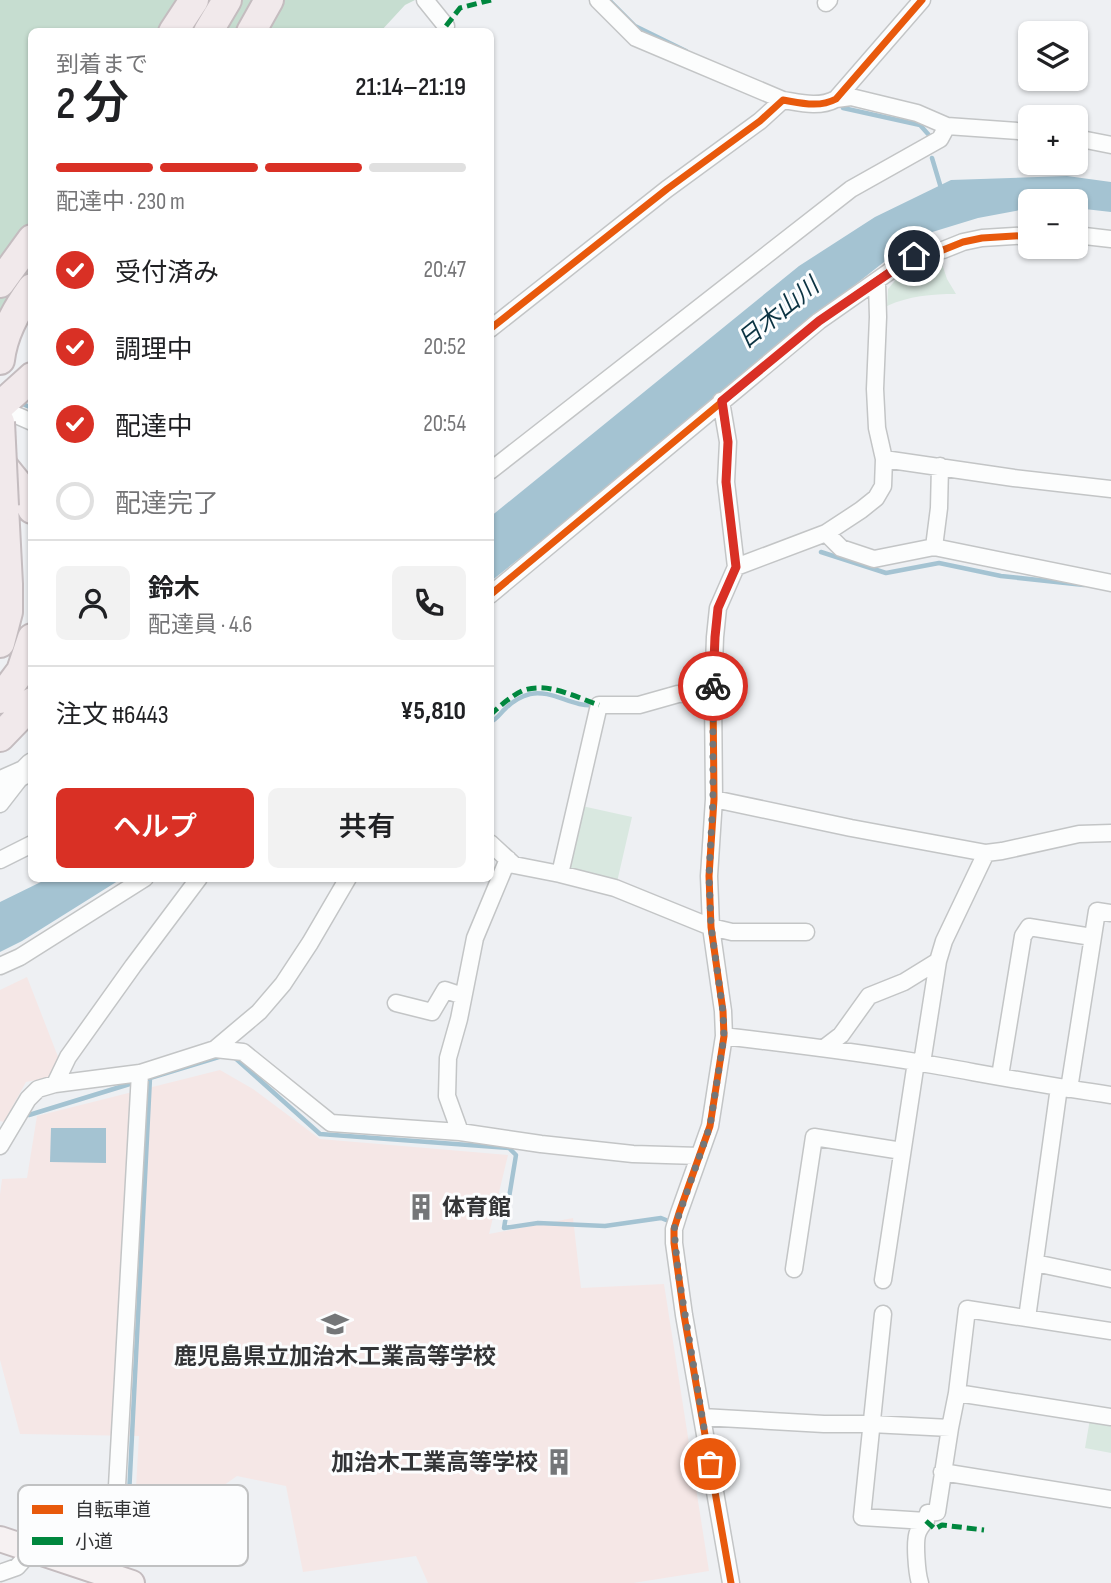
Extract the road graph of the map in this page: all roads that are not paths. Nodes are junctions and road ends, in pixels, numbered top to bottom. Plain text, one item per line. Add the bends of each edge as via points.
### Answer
1 (194, 0) edge
2 (227, 0) edge
3 (272, 0) edge
4 (425, 0) edge
5 (598, 0) edge
6 (918, 1) edge
7 (176, 28) edge
8 (210, 28) edge
9 (254, 28) edge
10 (261, 28) edge
11 (446, 28) edge
12 (836, 99) junction
13 (783, 100) junction
14 (947, 126) junction
15 (1018, 131) edge
16 (1088, 140) edge
17 (1111, 145) edge
18 (1018, 235) edge
19 (1088, 236) edge
20 (1111, 239) edge
21 (28, 244) edge
22 (877, 282) junction
23 (0, 283) edge
24 (28, 294) edge
25 (494, 326) edge
26 (0, 360) edge
27 (28, 381) edge
28 (722, 401) junction
29 (0, 407) edge
30 (28, 420) edge
31 (0, 422) edge
32 (884, 459) junction
33 (0, 462) edge
34 (940, 466) junction
35 (494, 468) edge
36 (1111, 489) edge
37 (18, 508) edge
38 (826, 533) junction
39 (934, 547) junction
40 (736, 567) junction
41 (1111, 583) edge
42 (494, 592) edge
43 (0, 643) edge
44 (28, 650) edge
45 (713, 693) junction
46 (0, 699) edge
47 (28, 708) edge
48 (0, 737) edge
49 (28, 769) edge
50 (0, 783) edge
51 (713, 799) junction
52 (0, 804) edge
53 (1111, 833) edge
54 (28, 846) edge
55 (494, 847) edge
56 (986, 853) junction
57 (508, 859) junction
58 (0, 860) edge
59 (559, 874) junction
60 (139, 882) edge
61 (196, 882) edge
62 (346, 882) edge
63 (1111, 913) edge
64 (711, 926) junction
65 (806, 932) dead end
66 (1093, 937) junction
67 (938, 961) junction
68 (0, 966) edge
69 (463, 996) junction
70 (396, 1003) dead end
71 (724, 1037) junction
72 (824, 1048) junction
73 (215, 1049) junction
74 (919, 1063) junction
75 (140, 1073) junction
76 (999, 1076) junction
77 (55, 1084) junction
78 (1064, 1088) junction
79 (1111, 1095) edge
80 (460, 1132) junction
81 (0, 1146) edge
82 (902, 1151) junction
83 (699, 1156) junction
84 (1035, 1263) junction
85 (794, 1269) dead end
86 (1111, 1279) edge
87 (883, 1280) dead end
88 (883, 1314) dead end
89 (1027, 1318) junction
90 (1111, 1331) edge
91 (957, 1393) junction
92 (702, 1417) junction
93 (1111, 1417) edge
94 (871, 1424) junction
95 (950, 1428) junction
96 (942, 1472) junction
97 (125, 1485) edge
98 (1111, 1499) edge
99 (926, 1521) junction
100 (0, 1539) edge
101 (18, 1544) edge
102 (18, 1566) edge
103 (65, 1566) edge
104 (0, 1573) edge
105 (122, 1579) edge
106 (731, 1583) edge
107 (920, 1583) edge

1 - 7 highway
2 - 8 highway
3 - 9 highway
3 - 10 highway
4 - 11 street
5 - 13 street via 636,38
6 - 12 street
12 - 13 street via 820,105
12 - 14 street via 851,97 890,106
13 - 25 street
14 - 15 street
14 - 35 street via 940,139 851,189
16 - 17 street
18 - 22 street via 982,238 914,256
19 - 20 street
21 - 23 highway
22 - 28 street via 819,321
22 - 32 street via 875,389
24 - 26 highway via 2,344
27 - 29 highway
28 - 40 street
28 - 42 street
29 - 30 street
31 - 37 highway, bridge
32 - 34 street
32 - 38 street via 883,486 876,498
33 - 37 highway via 25,493
34 - 36 street
34 - 39 street
37 - 43 highway via 8,612
38 - 39 street via 841,548 874,559
38 - 40 street
39 - 41 street
40 - 45 street via 718,608
44 - 46 highway via 21,671
45 - 51 street
45 - 59 street via 678,694 639,705 599,705
47 - 48 highway
49 - 50 street
49 - 52 street
51 - 56 street
51 - 64 street
53 - 56 street via 1079,834
54 - 58 street
55 - 57 street
56 - 67 street
57 - 59 street via 514,865
57 - 69 street via 475,938
59 - 64 street via 629,893
60 - 68 street
61 - 77 street via 68,1057
62 - 73 street via 283,984 259,1012
63 - 66 street via 1097,911
64 - 65 street via 732,932
64 - 71 street
66 - 76 street via 1030,927 1023,936
66 - 78 street
67 - 72 street via 869,996 841,1035
67 - 74 street
69 - 70 street via 445,990 432,1012
69 - 80 street via 448,1058 447,1096
71 - 72 street
71 - 83 street via 710,1126
72 - 74 street
73 - 75 street
73 - 80 street via 243,1052 331,1124
74 - 76 street
74 - 82 street
75 - 77 street
75 - 97 street
76 - 78 street
77 - 81 street via 38,1089 28,1099
78 - 79 street
78 - 84 street
80 - 83 street via 634,1154
82 - 85 street via 814,1137
82 - 87 street
83 - 92 street via 674,1229 674,1243
84 - 86 street
84 - 89 street
88 - 94 street
89 - 90 street
89 - 91 street via 967,1309
91 - 93 street
91 - 95 street
92 - 94 street
92 - 106 street
94 - 95 street
94 - 99 street via 862,1517
95 - 96 street
96 - 98 street
96 - 99 street via 937,1512 928,1513
99 - 107 street via 917,1533
100 - 101 main road
102 - 104 street
103 - 105 main road

